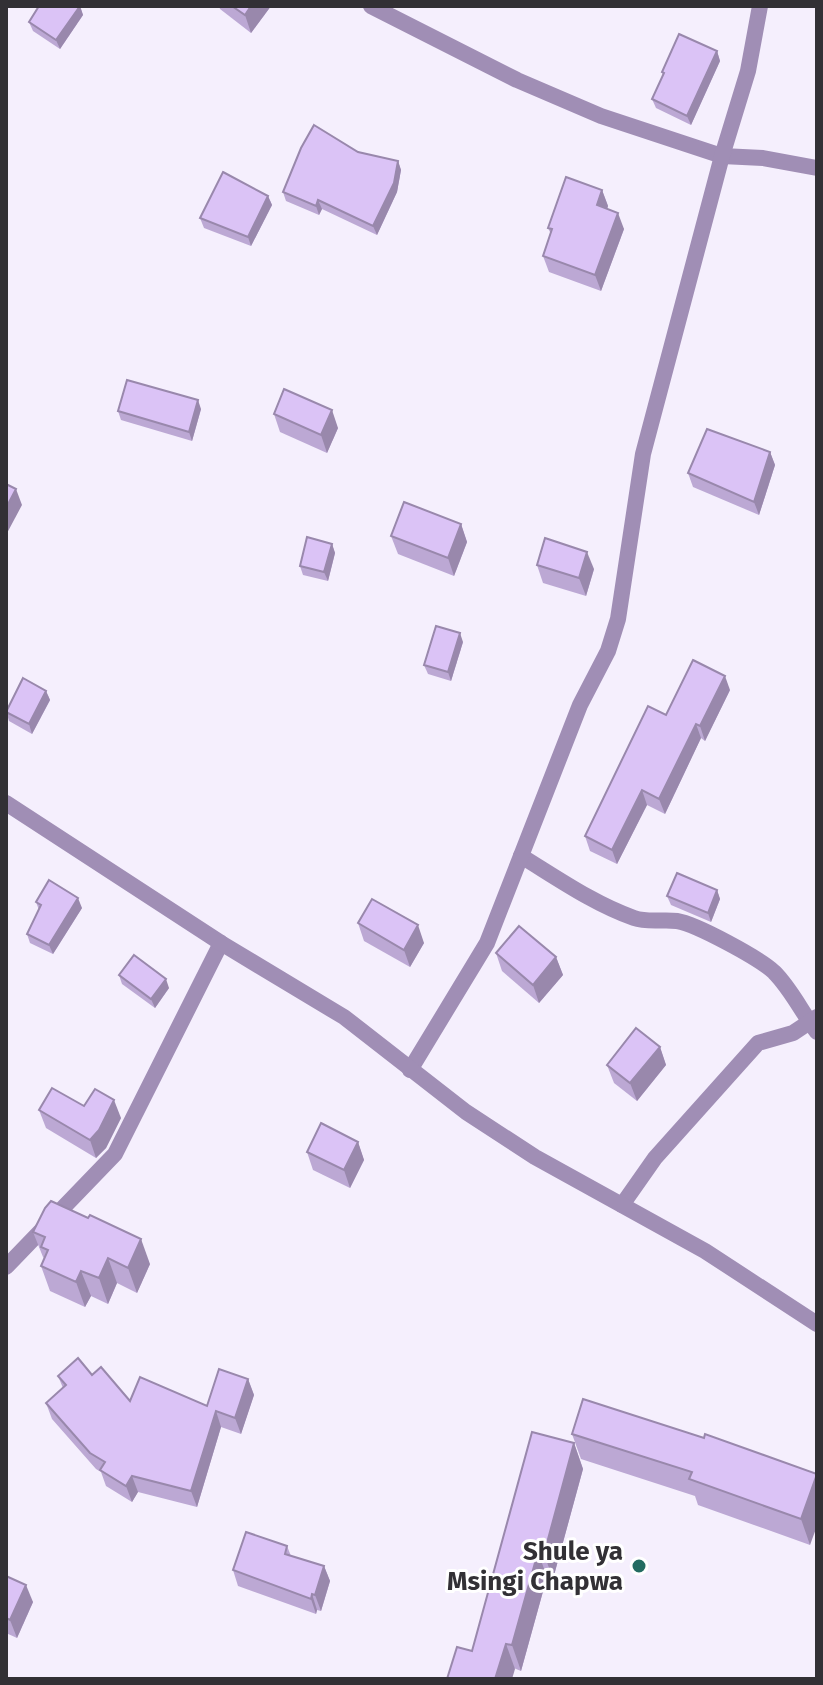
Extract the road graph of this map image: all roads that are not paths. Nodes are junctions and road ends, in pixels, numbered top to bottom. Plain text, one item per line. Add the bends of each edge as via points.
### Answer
1 (371, 6) edge
2 (760, 6) edge
3 (722, 156) junction
4 (817, 168) edge
5 (6, 803) edge
6 (521, 856) junction
7 (221, 943) junction
8 (815, 1024) edge
9 (410, 1070) junction
10 (622, 1205) junction
11 (6, 1267) edge
12 (817, 1324) edge

1 - 3 street via 601,116
2 - 3 street via 748,71
3 - 4 street
3 - 6 street via 643,454 618,619
5 - 7 street
6 - 8 street via 636,919 692,925 759,961 788,987
6 - 9 street via 487,943
7 - 9 street via 344,1017
7 - 11 street via 115,1154
8 - 10 street via 758,1043 655,1158
9 - 10 street via 535,1157
10 - 12 street

